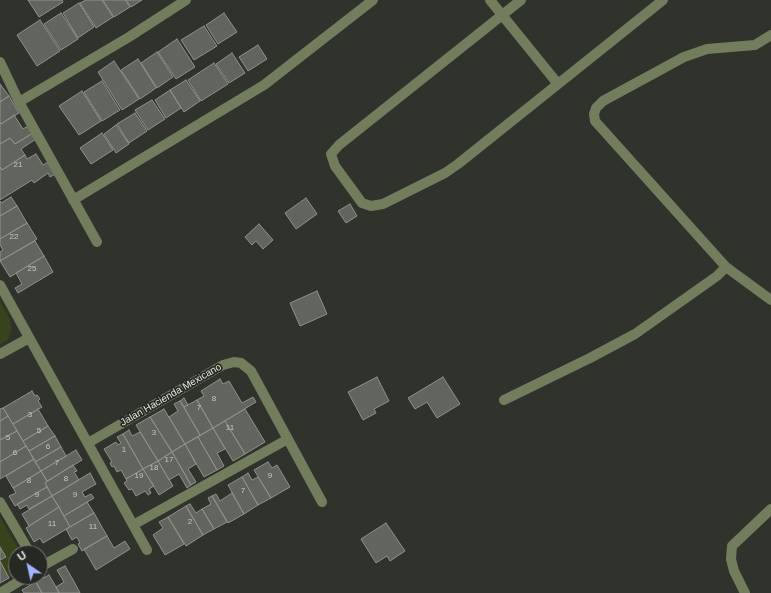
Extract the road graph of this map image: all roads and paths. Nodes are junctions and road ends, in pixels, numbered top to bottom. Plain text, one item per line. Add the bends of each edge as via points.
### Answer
1 (186, 0) edge
2 (374, 0) edge
3 (490, 0) edge
4 (521, 0) edge
5 (663, 0) edge
6 (502, 15) junction
7 (771, 35) edge
8 (0, 62) edge
9 (558, 84) junction
10 (19, 102) junction
11 (73, 200) junction
12 (97, 242) dead end
13 (726, 267) junction
14 (0, 285) edge
15 (771, 300) edge
16 (28, 338) junction
17 (0, 354) edge
18 (504, 400) dead end
19 (288, 439) junction
20 (88, 443) junction
21 (0, 502) edge
22 (322, 502) dead end
23 (771, 509) edge
24 (133, 525) junction
25 (25, 545) edge
26 (73, 549) dead end
27 (147, 550) dead end
28 (48, 563) edge
29 (13, 585) edge
30 (0, 593) edge
31 (745, 593) edge

1 - 10 street
2 - 11 street via 264,85
3 - 6 street
4 - 6 street
5 - 9 street
6 - 9 street
6 - 9 street via 339,145 332,154 335,166 362,203 371,206 383,204 445,173
7 - 13 street via 755,45 708,49 684,57 603,101 594,114 595,121
8 - 10 street
10 - 11 street
11 - 12 street
13 - 15 street
13 - 18 street via 635,334
14 - 16 street
16 - 17 street
16 - 20 street
19 - 20 street, Jalan Hacienda Mexicano via 252,371 234,362 223,365
19 - 22 street, Jalan Hacienda Mexicano
19 - 24 street
20 - 24 street
21 - 25 street
23 - 31 street via 732,546 731,559 734,571
24 - 27 street
26 - 28 street
29 - 30 street

